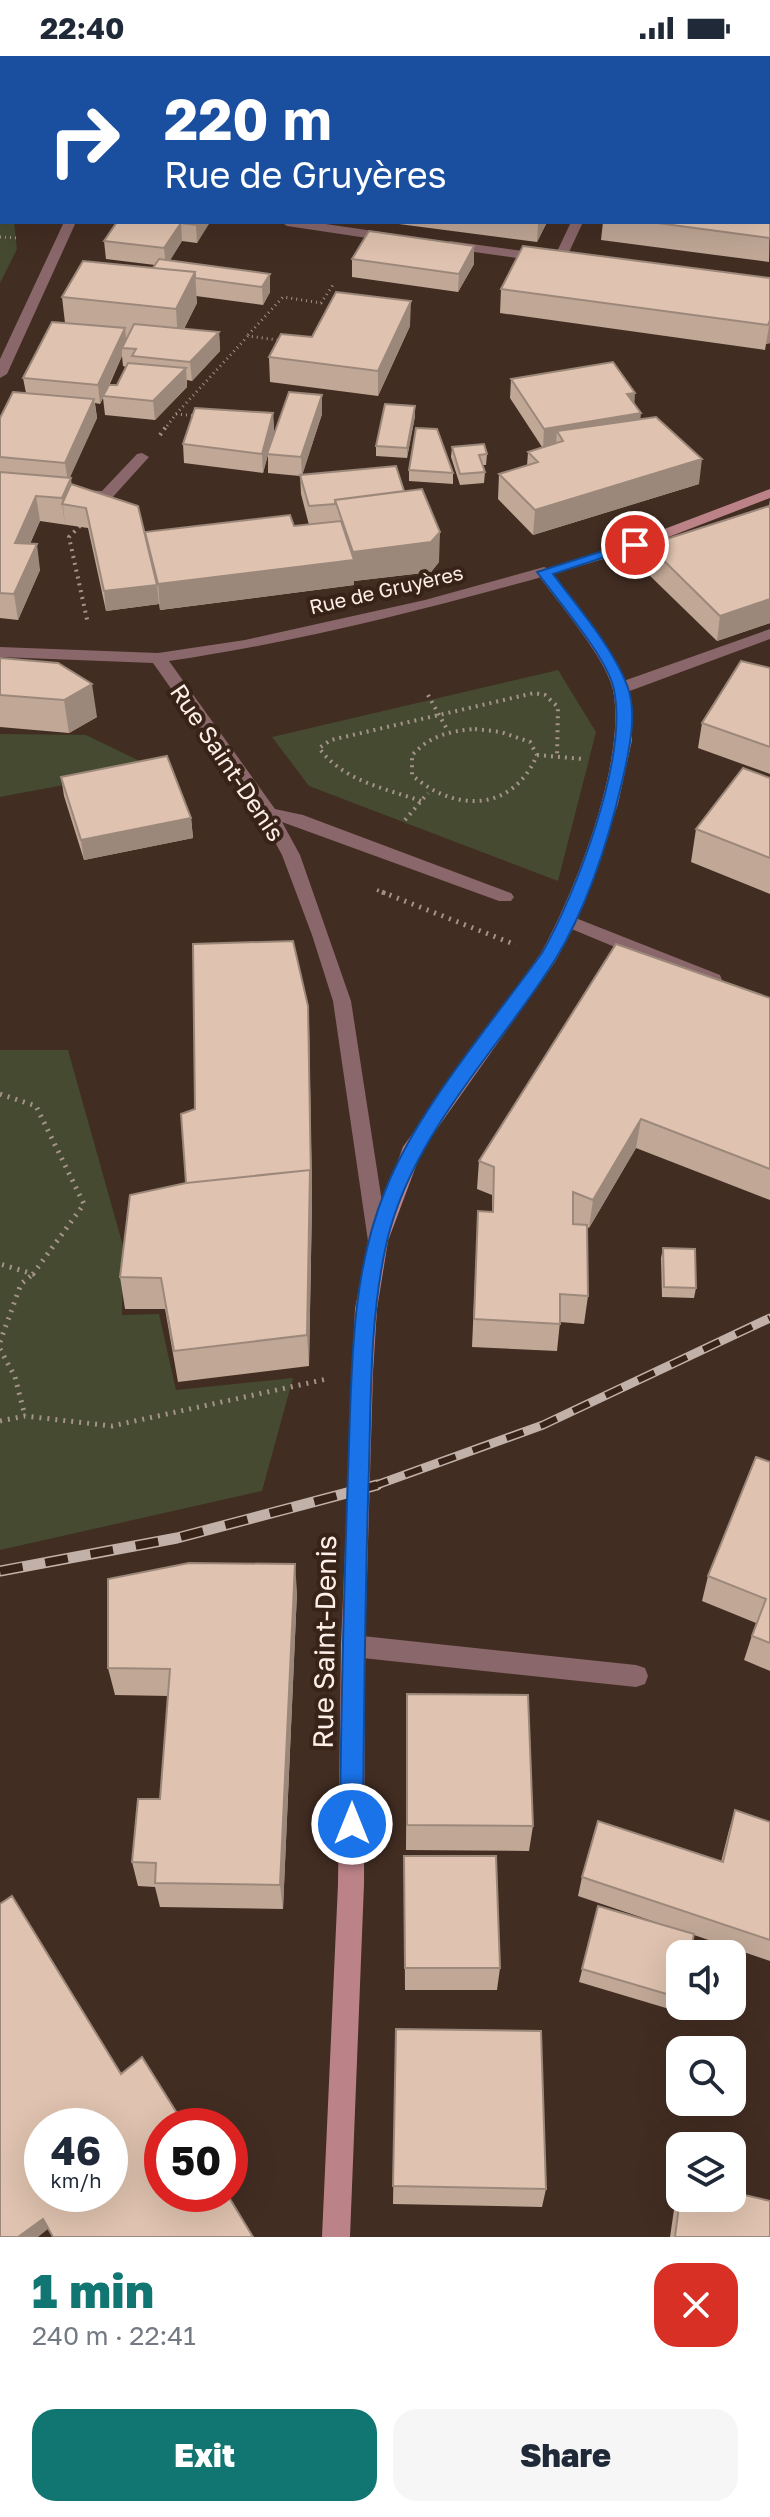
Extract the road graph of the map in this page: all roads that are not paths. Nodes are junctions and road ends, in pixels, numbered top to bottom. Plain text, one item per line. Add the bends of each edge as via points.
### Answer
1 (69, 224) edge
2 (301, 224) edge
3 (576, 224) edge
4 (412, 240) edge
5 (441, 244) edge
6 (559, 260) junction
7 (574, 262) edge
8 (7, 345) edge
9 (0, 374) edge
10 (142, 457) road end
11 (60, 492) edge
12 (770, 493) edge
13 (544, 572) junction
14 (770, 634) edge
15 (0, 652) edge
16 (158, 658) junction
17 (621, 688) junction
18 (269, 814) junction
19 (505, 897) dead end
20 (568, 921) junction
21 (727, 985) edge
22 (378, 1241) junction
23 (353, 1646) junction
24 (636, 1676) dead end
25 (336, 2237) edge

1 - 8 street
2 - 4 street
3 - 6 street
5 - 6 street
6 - 7 street
8 - 9 street
10 - 11 street via 106,496
12 - 13 main road, Rue de Gruyères via 635,545
13 - 16 street, Rue de Gruyères via 245,645
13 - 17 main road, Rue Saint-Denis via 595,641
14 - 17 street
15 - 16 street, Rue de Gruyères
16 - 18 street, Rue Saint-Denis
17 - 20 main road, Rue Saint-Denis via 624,740
18 - 19 street via 297,819
18 - 22 street, Rue Saint-Denis via 291,855 342,1001
20 - 21 street
20 - 22 main road, Rue Saint-Denis via 413,1147
22 - 23 main road, Rue Saint-Denis via 362,1372
23 - 24 street
23 - 25 main road, Rue Saint-Denis via 351,1884

